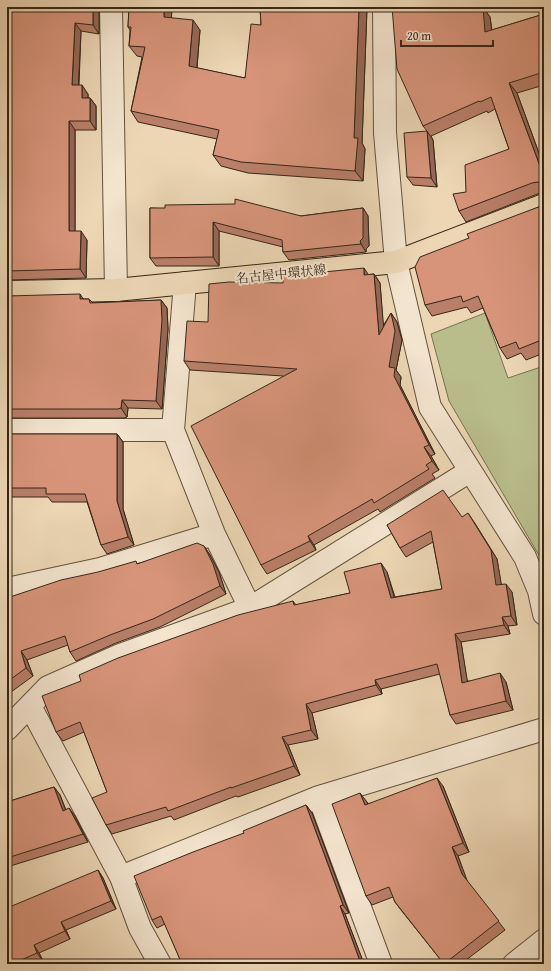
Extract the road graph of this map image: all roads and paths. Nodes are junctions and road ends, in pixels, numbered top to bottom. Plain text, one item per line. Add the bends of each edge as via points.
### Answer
1 (111, 7) edge
2 (384, 7) edge
3 (544, 205) edge
4 (396, 262) junction
5 (185, 283) junction
6 (116, 290) junction
7 (7, 292) edge
8 (7, 430) edge
9 (173, 430) junction
10 (470, 471) junction
11 (214, 534) junction
12 (7, 589) edge
13 (542, 591) edge
14 (250, 608) junction
15 (544, 614) edge
16 (30, 706) junction
17 (7, 729) edge
18 (544, 729) edge
19 (319, 796) junction
20 (121, 877) junction
21 (544, 940) edge
22 (160, 964) edge
23 (381, 964) edge
24 (514, 964) edge

1 - 6 street
2 - 4 street via 385,133
3 - 4 main road, 名古屋中環状線
4 - 5 main road, 名古屋中環状線
4 - 10 street via 430,407
5 - 6 main road, 名古屋中環状線
5 - 9 street
6 - 7 main road, 名古屋中環状線
8 - 9 street
9 - 11 street
10 - 13 street via 525,557
10 - 14 street
11 - 12 street via 100,568
11 - 14 street
13 - 15 street
14 - 16 street via 120,655 48,687
16 - 17 street
16 - 20 street
18 - 19 street
19 - 20 street
19 - 23 street
20 - 22 street via 140,928
21 - 24 street

